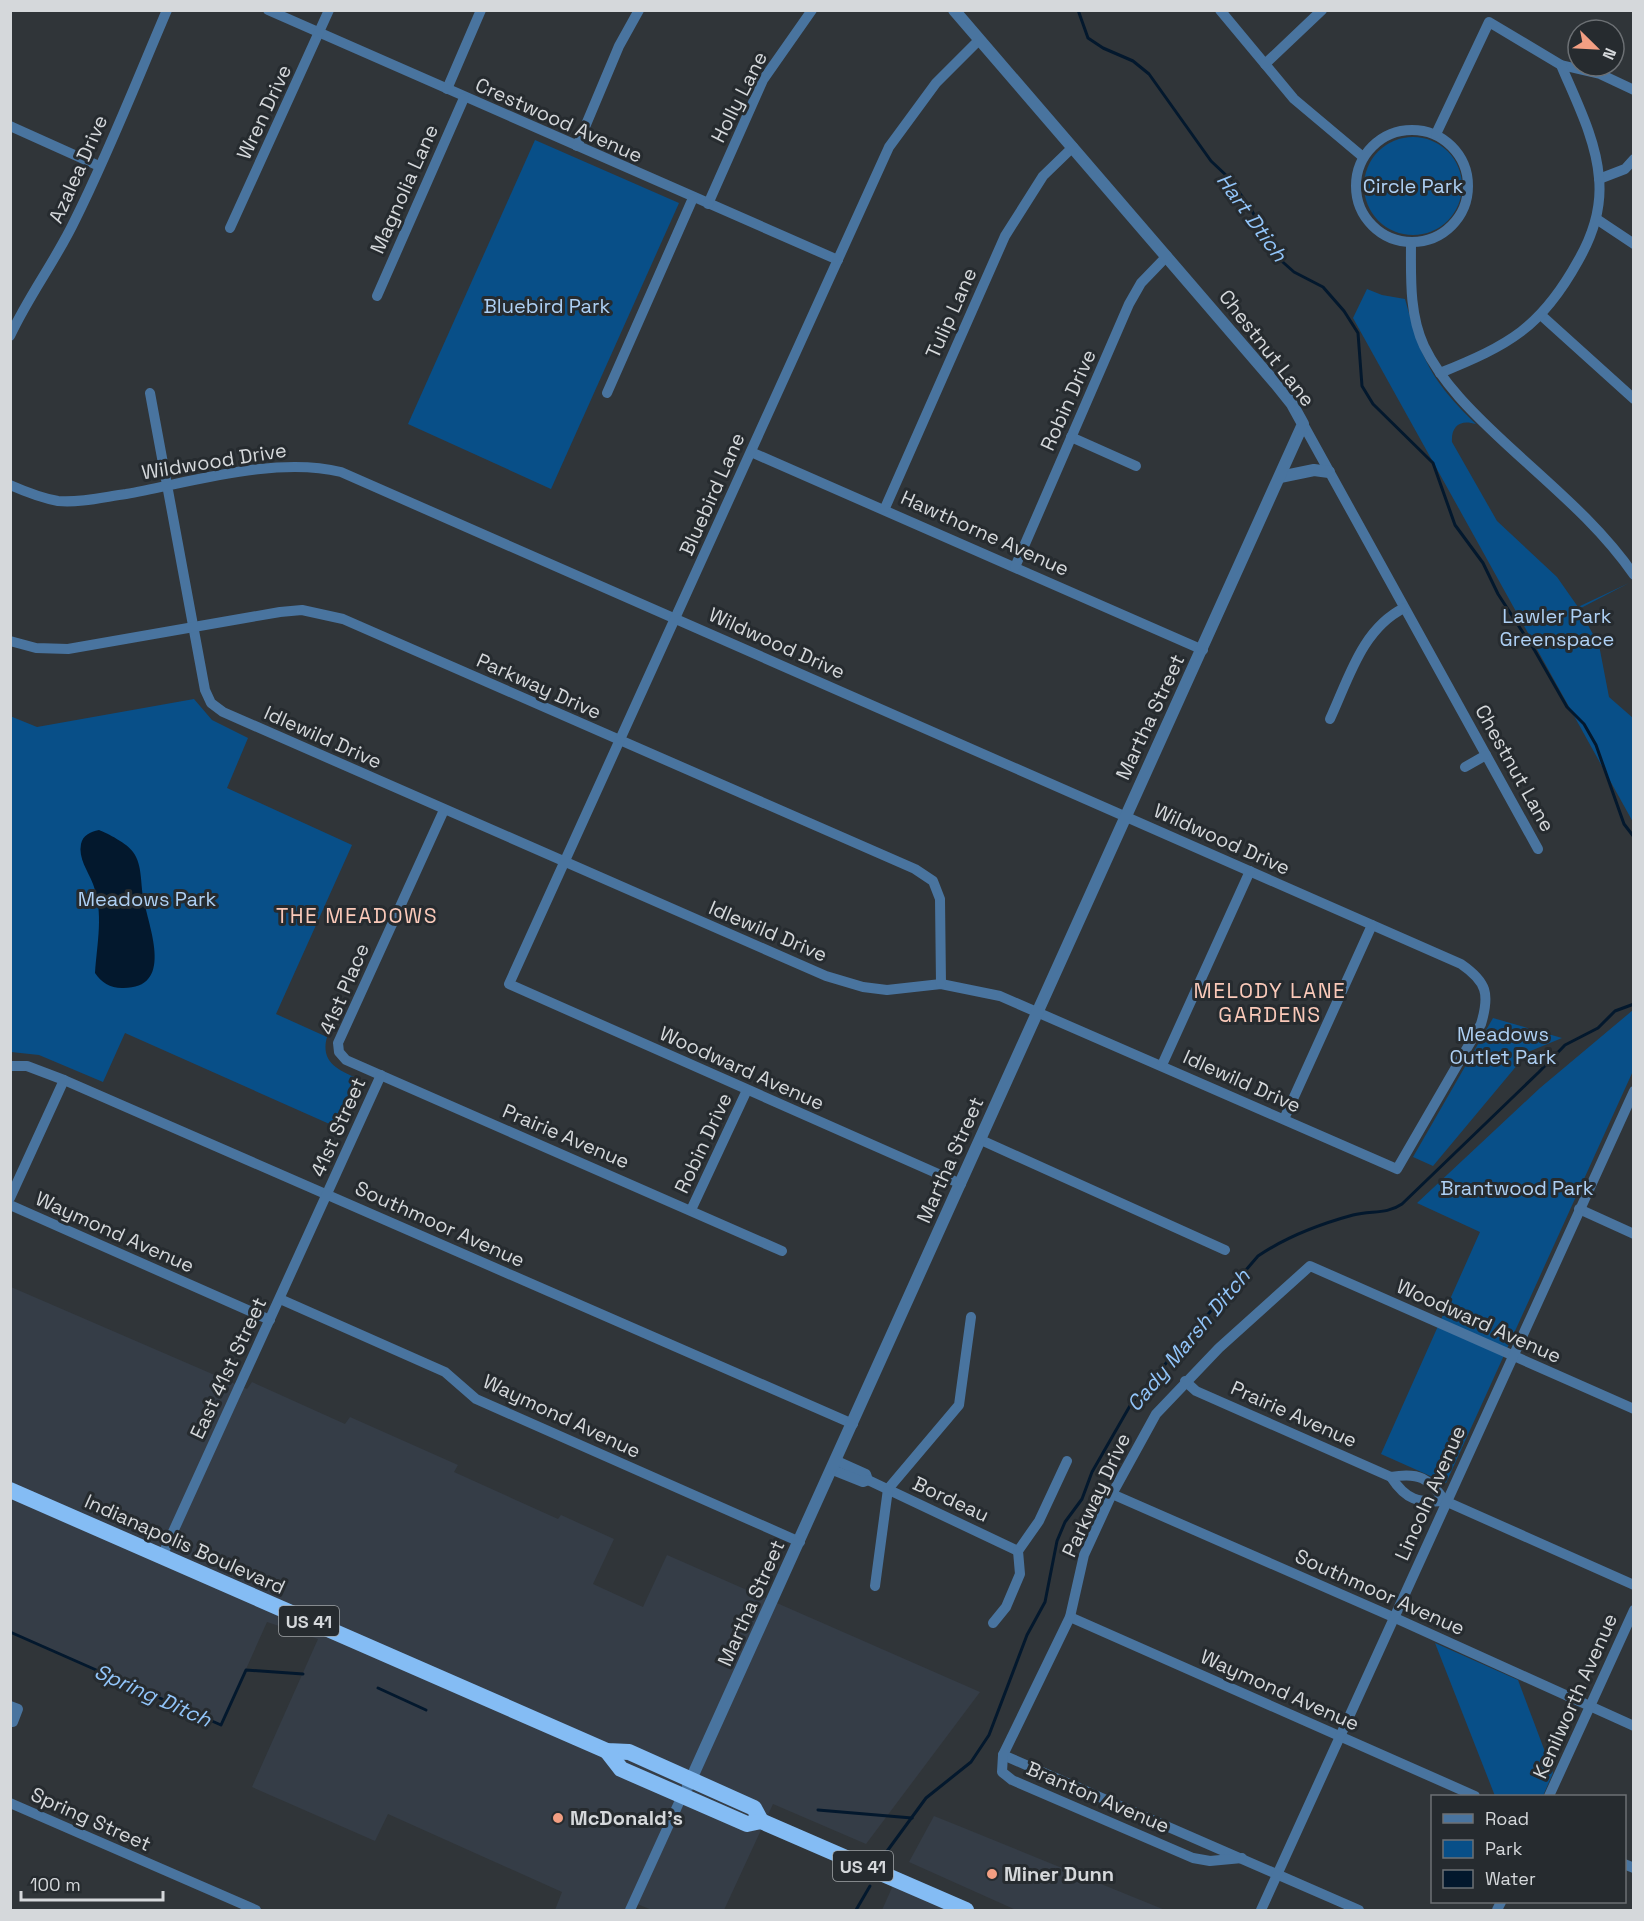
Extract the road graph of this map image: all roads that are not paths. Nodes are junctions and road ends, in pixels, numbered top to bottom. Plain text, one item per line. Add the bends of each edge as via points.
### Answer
1 (167, 10) edge
2 (268, 10) edge
3 (329, 10) edge
4 (481, 10) edge
5 (639, 10) edge
6 (812, 10) edge
7 (954, 10) edge
8 (1220, 10) edge
9 (1322, 10) edge
10 (320, 33) junction
11 (979, 40) junction
12 (1265, 64) junction
13 (1561, 65) junction
14 (447, 89) junction
15 (1634, 90) edge
16 (464, 98) junction
17 (10, 126) edge
18 (1436, 134) junction
19 (577, 146) junction
20 (1073, 147) junction
21 (1363, 157) junction
22 (1634, 159) edge
23 (99, 166) junction
24 (1599, 178) junction
25 (693, 198) junction
26 (708, 204) junction
27 (1598, 220) junction
28 (230, 228) dead end
29 (1411, 242) junction
30 (1634, 244) edge
31 (1167, 256) junction
32 (838, 260) junction
33 (377, 296) dead end
34 (1542, 316) junction
35 (11, 332) edge
36 (1440, 373) junction
37 (150, 393) dead end
38 (607, 393) dead end
39 (1634, 399) edge
40 (1303, 424) junction
41 (1071, 437) junction
42 (751, 452) junction
43 (1136, 466) dead end
44 (1329, 472) junction
45 (1280, 477) junction
46 (10, 485) edge
47 (167, 487) junction
48 (885, 508) junction
49 (1014, 567) junction
50 (1634, 575) edge
51 (1404, 608) junction
52 (676, 618) junction
53 (193, 627) junction
54 (10, 641) edge
55 (1203, 650) junction
56 (1330, 719) dead end
57 (620, 741) junction
58 (1486, 755) junction
59 (1465, 767) dead end
60 (444, 810) junction
61 (1126, 816) junction
62 (1538, 849) dead end
63 (565, 862) junction
64 (1250, 871) junction
65 (1372, 925) junction
66 (510, 984) joint
67 (941, 984) junction
68 (1038, 1010) junction
69 (339, 1052) joint
70 (1162, 1065) junction
71 (10, 1066) edge
72 (381, 1075) junction
73 (64, 1080) junction
74 (747, 1090) junction
75 (1634, 1091) edge
76 (1284, 1119) junction
77 (981, 1140) junction
78 (1397, 1168) joint
79 (961, 1184) junction
80 (327, 1194) junction
81 (10, 1198) edge
82 (10, 1205) edge
83 (1579, 1209) junction
84 (692, 1210) junction
85 (1634, 1233) edge
86 (1225, 1250) dead end
87 (782, 1251) dead end
88 (1310, 1266) joint
89 (280, 1299) junction
90 (971, 1317) dead end
91 (270, 1320) junction
92 (1512, 1354) junction
93 (1185, 1381) junction
94 (1634, 1409) edge
95 (853, 1424) junction
96 (1067, 1461) dead end
97 (835, 1465) junction
98 (1391, 1477) junction
99 (888, 1489) junction
100 (10, 1490) edge
101 (1112, 1494) junction
102 (1445, 1501) junction
103 (800, 1542) junction
104 (1018, 1551) junction
105 (162, 1557) junction
106 (1634, 1585) edge
107 (875, 1586) dead end
108 (1634, 1610) edge
109 (1070, 1617) junction
110 (1393, 1617) junction
111 (993, 1623) dead end
112 (1590, 1706) junction
113 (14, 1707) edge
114 (13, 1722) dead end
115 (1634, 1726) edge
116 (1339, 1736) junction
117 (607, 1751) junction
118 (1003, 1755) junction
119 (692, 1780) junction
120 (1471, 1795) edge
121 (1550, 1795) edge
122 (682, 1796) junction
123 (10, 1803) edge
124 (761, 1821) junction
125 (1242, 1858) junction
126 (1277, 1874) junction
127 (256, 1911) edge
128 (630, 1911) edge
129 (966, 1911) edge
130 (1261, 1911) edge
131 (1359, 1911) edge

1 - 23 street, Azalea Drive
2 - 10 street, Crestwood Avenue
3 - 10 street, Wren Drive
4 - 14 street
5 - 19 street via 619,46
6 - 26 street, Holly Lane via 763,80
7 - 11 street, Chestnut Lane
8 - 12 street
9 - 12 street
10 - 14 street, Crestwood Avenue
10 - 28 street, Wren Drive
11 - 20 street, Chestnut Lane
11 - 32 street, Bluebird Lane via 936,83 889,147
12 - 21 street via 1294,99
13 - 15 street via 1600,75
13 - 18 street via 1489,22
13 - 24 street via 1582,114
14 - 16 street, Crestwood Avenue
16 - 19 street, Crestwood Avenue
16 - 33 street, Magnolia Lane
17 - 23 street
18 - 21 street via 1416,129 1395,132 1377,141
18 - 29 street via 1449,143 1466,168 1467,198 1446,230
19 - 25 street, Crestwood Avenue
20 - 31 street, Chestnut Lane
20 - 48 street, Tulip Lane via 1043,176 1005,236
21 - 29 street via 1356,188 1366,218 1390,238
22 - 24 street via 1625,169
23 - 35 street, Azalea Drive via 57,256
24 - 27 street
25 - 26 street, Crestwood Avenue
25 - 38 street
26 - 32 street, Crestwood Avenue
27 - 30 street
27 - 34 street via 1564,286
29 - 36 street via 1414,316
31 - 40 street, Chestnut Lane via 1276,384
31 - 41 street, Robin Drive via 1141,283
32 - 42 street, Bluebird Lane
34 - 36 street via 1487,354
34 - 39 street
36 - 50 street via 1471,411 1596,527
37 - 47 street, Idlewild Drive
40 - 44 street, Chestnut Lane
40 - 45 street, Martha Street
41 - 43 street
41 - 49 street, Robin Drive
42 - 48 street, Hawthorne Avenue
42 - 52 street, Bluebird Lane
44 - 45 street via 1314,470
44 - 51 street, Chestnut Lane
45 - 55 street, Martha Street
46 - 47 street, Wildwood Drive via 59,501
47 - 52 street, Wildwood Drive via 293,465 318,466 341,472
47 - 53 street, Idlewild Drive
48 - 49 street, Hawthorne Avenue
49 - 55 street, Hawthorne Avenue
51 - 56 street via 1386,617 1371,634
51 - 58 street, Chestnut Lane
52 - 57 street, Bluebird Lane
52 - 61 street, Wildwood Drive
53 - 54 street, Parkway Drive via 68,649 36,648
53 - 57 street, Parkway Drive via 302,610 343,619
53 - 60 street, Idlewild Drive via 205,690 211,703 223,712
55 - 61 street, Martha Street
57 - 63 street, Bluebird Lane
57 - 67 street, Parkway Drive via 915,869 933,881 940,899
58 - 59 street
58 - 62 street, Chestnut Lane
60 - 63 street, Idlewild Drive
60 - 69 street, 41st Place via 338,1043
61 - 64 street, Wildwood Drive
61 - 68 street, Martha Street
63 - 66 street, Bluebird Lane
63 - 67 street, Idlewild Drive via 826,976 887,990
64 - 65 street, Wildwood Drive
64 - 70 street
65 - 76 street
65 - 78 street, Wildwood Drive via 1461,964 1484,986 1487,1003 1481,1024
66 - 74 street, Woodward Avenue
67 - 68 street, Idlewild Drive via 1000,996
68 - 70 street, Idlewild Drive
68 - 77 street, Martha Street
69 - 72 street, Prairie Avenue via 346,1060
70 - 76 street, Idlewild Drive
71 - 73 street, Southmoor Avenue via 27,1066
72 - 80 street, 41st Street
72 - 84 street, Prairie Avenue
73 - 80 street, Southmoor Avenue
73 - 81 street
74 - 79 street, Woodward Avenue
74 - 84 street, Robin Drive
75 - 83 street, Lincoln Avenue
76 - 78 street, Idlewild Drive
77 - 79 street, Martha Street
77 - 86 street
79 - 95 street, Martha Street
80 - 89 street, East 41st Street
80 - 95 street, Southmoor Avenue
82 - 91 street, Waymond Avenue
83 - 85 street
83 - 92 street, Lincoln Avenue
84 - 87 street, Prairie Avenue
88 - 92 street, Woodward Avenue
88 - 93 street, Parkway Drive
89 - 91 street, East 41st Street
89 - 103 street, Waymond Avenue via 445,1372 476,1399
90 - 99 street via 959,1405
91 - 105 street, East 41st Street
92 - 94 street, Woodward Avenue
92 - 102 street, Lincoln Avenue
93 - 98 street, Prairie Avenue via 1196,1391
93 - 101 street, Parkway Drive via 1155,1414
95 - 97 street, Martha Street
96 - 104 street via 1039,1521
97 - 99 street, Bordeau via 866,1474 868,1480
97 - 103 street, Martha Street
98 - 102 street, Prairie Avenue via 1401,1492 1424,1502
98 - 102 street, Prairie Avenue via 1410,1473 1433,1483
99 - 104 street, Bordeau
99 - 107 street
100 - 105 highway, Indianapolis Boulevard / US 41
101 - 109 street, Parkway Drive via 1084,1555
101 - 110 street, Southmoor Avenue
102 - 106 street, Prairie Avenue
102 - 110 street, Lincoln Avenue
103 - 119 street, Martha Street
104 - 111 street via 1020,1574 1006,1607
105 - 117 highway, Indianapolis Boulevard / US 41
108 - 112 street, Kenilworth Avenue
109 - 116 street, Waymond Avenue
109 - 118 street, Parkway Drive
110 - 112 street, Southmoor Avenue
110 - 116 street, Lincoln Avenue
112 - 115 street, Southmoor Avenue
112 - 121 street, Kenilworth Avenue
113 - 114 street
116 - 120 street, Waymond Avenue
116 - 126 street, Lincoln Avenue
117 - 119 highway, Indianapolis Boulevard / US 41 via 629,1752
117 - 122 highway, Indianapolis Boulevard / US 41 via 621,1768
118 - 125 street, Branton Avenue
118 - 125 street, Branton Avenue via 1002,1772 1012,1780 1193,1858 1210,1862
119 - 122 street, Martha Street
119 - 124 highway, Indianapolis Boulevard / US 41 via 754,1808
122 - 124 highway, Indianapolis Boulevard / US 41 via 747,1824
122 - 128 street, Martha Street
123 - 127 street, Spring Street
124 - 129 highway, Indianapolis Boulevard / US 41
125 - 126 street, Branton Avenue
126 - 130 street, Lincoln Avenue
126 - 131 street, Branton Avenue

